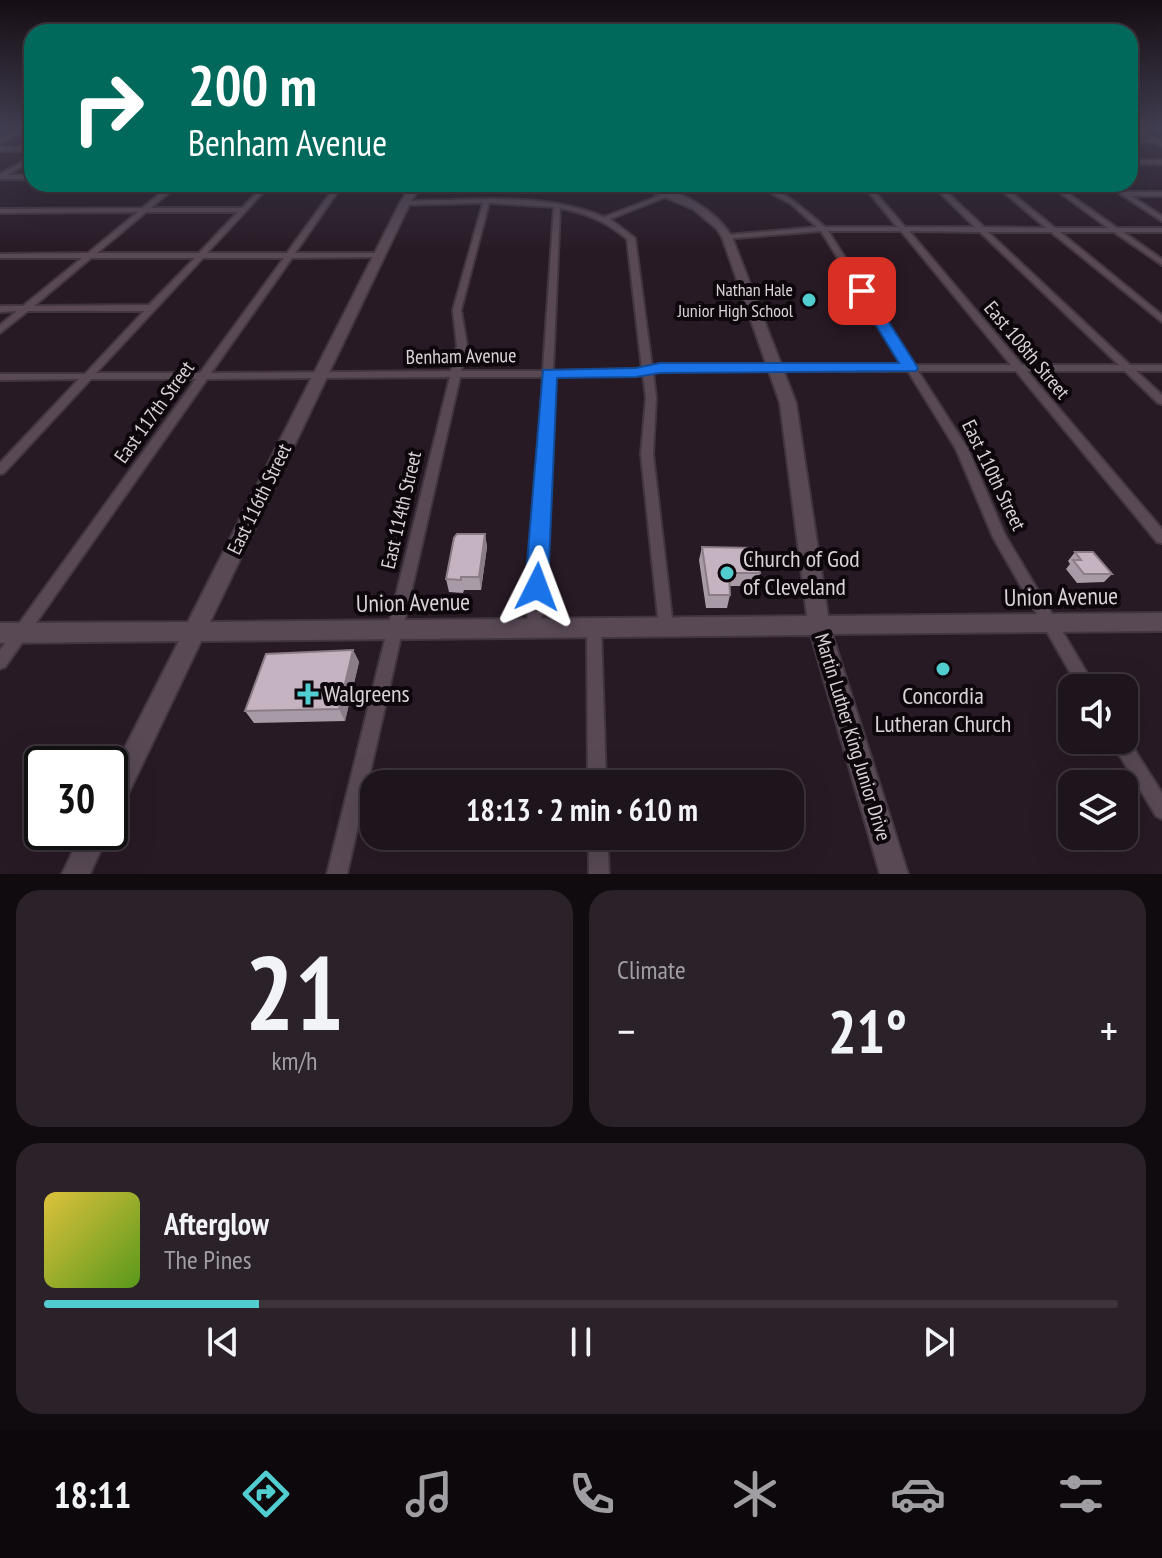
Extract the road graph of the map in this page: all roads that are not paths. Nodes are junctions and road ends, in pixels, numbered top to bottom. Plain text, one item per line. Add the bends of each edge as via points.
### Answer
1 (1, 177) edge
2 (24, 177) edge
3 (167, 192) edge
4 (260, 192) edge
5 (334, 192) edge
6 (664, 192) edge
7 (675, 192) edge
8 (772, 192) edge
9 (872, 192) edge
10 (942, 192) edge
11 (1007, 192) edge
12 (1062, 192) edge
13 (1121, 192) edge
14 (408, 194) edge
15 (670, 194) junction
16 (1124, 194) junction
17 (1162, 194) edge
18 (486, 203) junction
19 (557, 205) junction
20 (243, 210) junction
21 (0, 211) edge
22 (144, 211) junction
23 (607, 218) junction
24 (1162, 219) edge
25 (823, 229) junction
26 (905, 230) junction
27 (982, 230) junction
28 (1054, 230) junction
29 (1116, 230) junction
30 (1162, 230) edge
31 (727, 237) junction
32 (290, 255) junction
33 (379, 255) junction
34 (0, 256) edge
35 (90, 256) junction
36 (201, 256) junction
37 (1162, 263) edge
38 (26, 308) junction
39 (150, 308) junction
40 (0, 309) edge
41 (1162, 319) edge
42 (0, 330) edge
43 (776, 368) junction
44 (910, 368) junction
45 (1019, 368) junction
46 (1127, 368) junction
47 (1162, 368) edge
48 (648, 370) junction
49 (549, 373) junction
50 (456, 374) junction
51 (318, 376) junction
52 (0, 377) edge
53 (87, 377) junction
54 (203, 377) junction
55 (1162, 401) edge
56 (0, 470) edge
57 (1162, 538) edge
58 (1162, 622) edge
59 (1049, 623) junction
60 (819, 626) junction
61 (666, 627) junction
62 (534, 628) junction
63 (594, 628) junction
64 (395, 629) junction
65 (195, 631) junction
66 (10, 633) edge
67 (0, 662) edge
68 (1080, 674) edge
69 (1128, 754) edge
70 (128, 767) edge
71 (597, 770) edge
72 (1162, 810) edge
73 (87, 850) edge
74 (598, 850) edge
75 (76, 874) edge
76 (337, 874) edge
77 (599, 874) edge
78 (894, 874) edge

1 - 2 street
3 - 22 street
4 - 20 street
5 - 32 street, East 117th Street
6 - 15 main road, Martin Luther King Junior Drive
7 - 15 street
8 - 25 street, East 110th Street
9 - 26 street, East 108th Street
10 - 27 street
11 - 28 street
12 - 29 street
13 - 16 street
14 - 18 street
14 - 33 main road, East 116th Street
15 - 23 street
15 - 31 main road, Martin Luther King Junior Drive via 712,218
16 - 17 street
16 - 24 street
18 - 19 street
18 - 50 street, East 114th Street via 457,310 462,346
19 - 23 street
19 - 49 street
20 - 22 street
20 - 36 street
21 - 22 street
22 - 35 street
23 - 48 street via 633,245
25 - 26 street
25 - 31 street
25 - 44 street, East 110th Street
26 - 27 street
26 - 45 street, East 108th Street
27 - 28 street
27 - 46 street
28 - 29 street
28 - 41 street
29 - 30 street
29 - 37 street
31 - 43 main road, Martin Luther King Junior Drive
32 - 33 street
32 - 36 street
32 - 54 street, East 117th Street
33 - 51 main road, East 116th Street
34 - 35 street
35 - 36 street
35 - 38 street
36 - 39 street
38 - 39 street
38 - 40 street
38 - 42 street
39 - 53 street
43 - 44 street, Benham Avenue
43 - 48 street, Benham Avenue
43 - 60 main road, Martin Luther King Junior Drive via 788,403
44 - 45 street, Benham Avenue
44 - 59 street, East 110th Street via 962,449 999,537
45 - 46 street, Benham Avenue
45 - 57 street, East 108th Street
46 - 47 street, Benham Avenue
46 - 55 street
48 - 49 street, Benham Avenue
48 - 61 street via 647,454
49 - 50 street, Benham Avenue
49 - 62 street
50 - 51 street, Benham Avenue
50 - 64 street, East 114th Street
51 - 54 street, Benham Avenue
51 - 65 main road, East 116th Street
52 - 53 street, Benham Avenue
53 - 54 street, Benham Avenue
53 - 56 street
54 - 66 street, East 117th Street
58 - 59 main road, Union Avenue
59 - 60 main road, Union Avenue
59 - 68 street, East 110th Street
60 - 61 main road, Union Avenue
60 - 78 main road, Martin Luther King Junior Drive
61 - 63 main road, Union Avenue
62 - 63 main road, Union Avenue
62 - 64 main road, Union Avenue
63 - 71 street
64 - 65 main road, Union Avenue
64 - 76 street, East 114th Street
65 - 66 main road, Union Avenue
65 - 70 main road, East 116th Street
66 - 67 street, East 117th Street
69 - 72 street
73 - 75 main road
74 - 77 street

